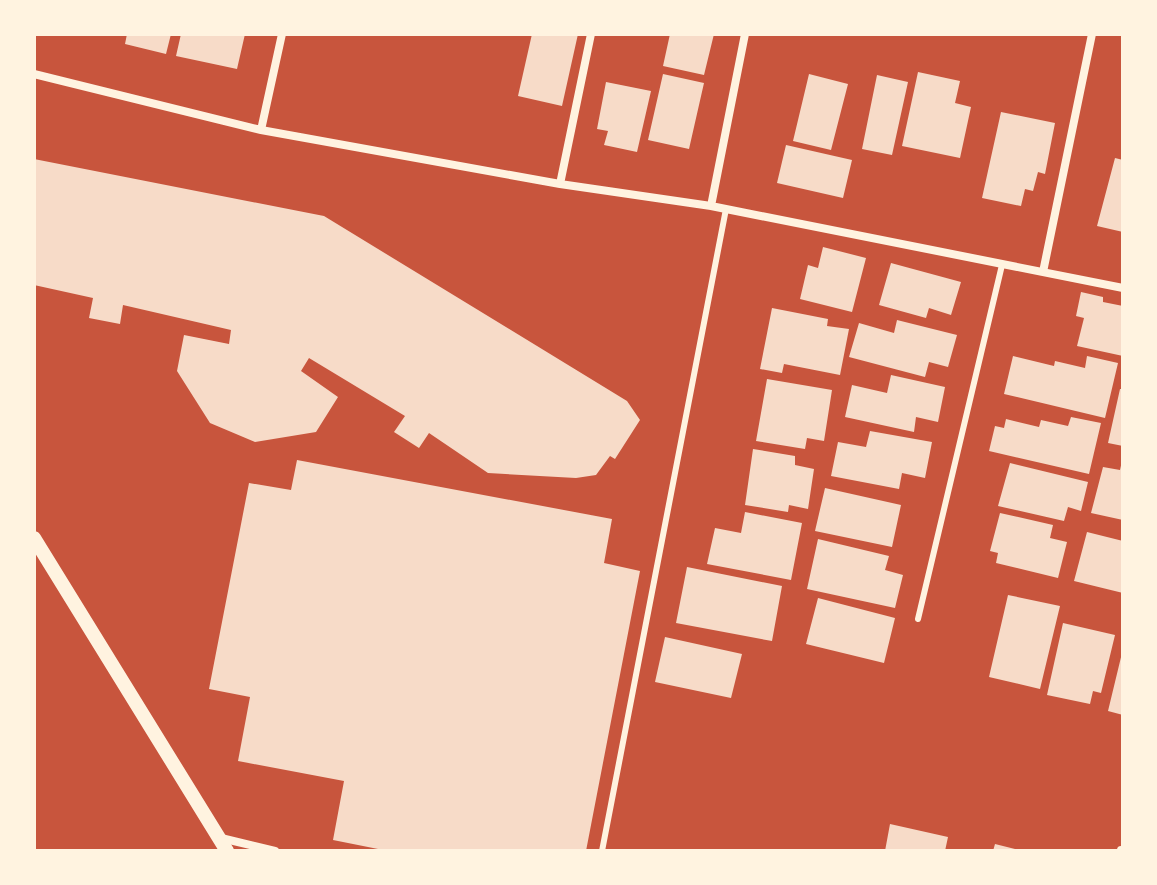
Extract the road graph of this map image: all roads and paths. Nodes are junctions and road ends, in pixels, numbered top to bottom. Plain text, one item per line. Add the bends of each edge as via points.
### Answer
1 (282, 34) edge
2 (591, 34) edge
3 (745, 34) edge
4 (1092, 34) edge
5 (34, 74) edge
6 (261, 130) junction
7 (560, 184) junction
8 (711, 206) junction
9 (726, 209) junction
10 (1002, 265) junction
11 (1043, 272) junction
12 (1123, 288) edge
13 (34, 538) edge
14 (918, 619) dead end
15 (219, 837) junction
16 (227, 851) edge
17 (275, 851) edge
18 (602, 851) edge

1 - 6 street
2 - 7 street
3 - 8 street
4 - 11 street
5 - 6 street
6 - 7 street
7 - 8 street
8 - 9 street
9 - 10 street
9 - 18 lane
10 - 11 street
10 - 14 lane
11 - 12 street
13 - 15 street
15 - 16 street
15 - 17 street

